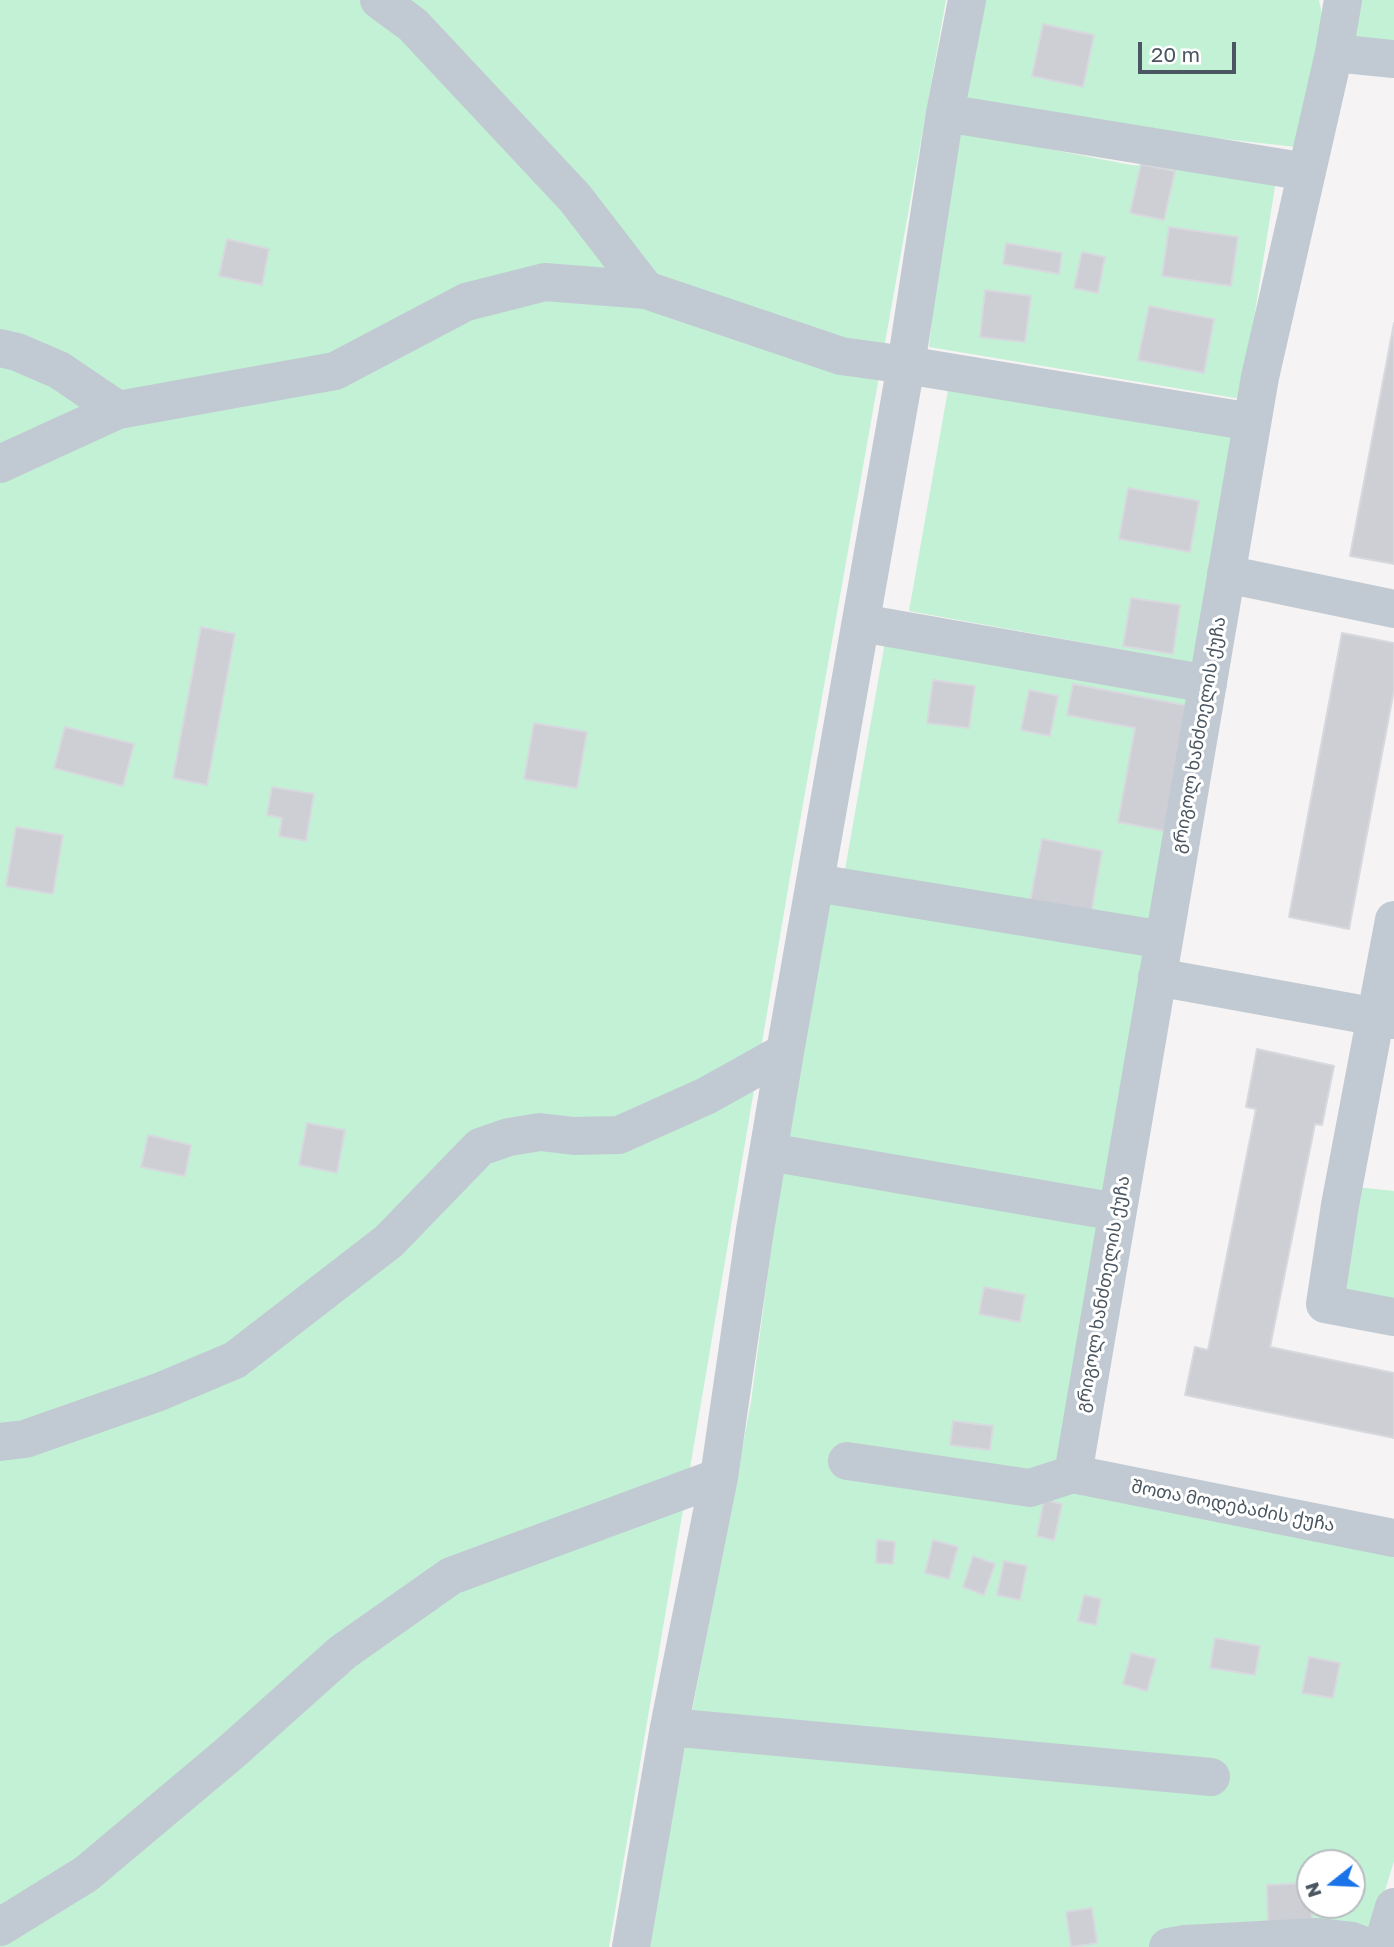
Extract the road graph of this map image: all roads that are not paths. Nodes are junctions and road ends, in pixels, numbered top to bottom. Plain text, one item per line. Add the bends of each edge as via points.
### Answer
1 (379, 0) edge
2 (967, 0) edge
3 (1343, 0) edge
4 (1334, 53) junction
5 (1394, 59) edge
6 (945, 113) junction
7 (1307, 172) junction
8 (646, 290) junction
9 (0, 348) edge
10 (906, 365) junction
11 (118, 410) junction
12 (1252, 422) junction
13 (0, 464) edge
14 (1226, 573) junction
15 (1394, 609) edge
16 (861, 622) junction
17 (1208, 684) junction
18 (816, 883) junction
19 (1394, 920) edge
20 (1164, 940) junction
21 (1157, 977) junction
22 (1385, 1018) edge
23 (785, 1052) junction
24 (769, 1152) junction
25 (1117, 1212) junction
26 (1394, 1317) edge
27 (0, 1442) edge
28 (846, 1461) dead end
29 (1073, 1474) junction
30 (719, 1477) junction
31 (1394, 1538) edge
32 (669, 1727) junction
33 (1210, 1777) dead end
34 (1394, 1907) edge
35 (0, 1927) edge
36 (631, 1947) edge
37 (1168, 1947) edge
38 (1368, 1947) edge
39 (1382, 1947) edge

1 - 8 street via 413,26 575,198
2 - 6 street
3 - 4 street, გრიგოლ ხანძთელის ქუჩა
4 - 5 street
4 - 7 street, გრიგოლ ხანძთელის ქუჩა
6 - 7 street
6 - 10 street
7 - 12 street, გრიგოლ ხანძთელის ქუჩა
8 - 10 street via 841,356
8 - 11 street via 545,282 466,302 335,371
9 - 11 street via 60,370
10 - 12 street
10 - 16 street
11 - 13 street
12 - 14 street, გრიგოლ ხანძთელის ქუჩა
14 - 15 street
14 - 17 street, გრიგოლ ხანძთელის ქუჩა
16 - 17 street
16 - 18 street
17 - 20 street, გრიგოლ ხანძთელის ქუჩა
18 - 20 street
18 - 23 street
19 - 22 street
20 - 21 street, გრიგოლ ხანძთელის ქუჩა
21 - 22 street
21 - 25 street, გრიგოლ ხანძთელის ქუჩა
22 - 26 street via 1325,1304
23 - 24 street
23 - 27 street via 706,1096 619,1135 540,1132 480,1147 389,1241 234,1360 159,1392 25,1438
24 - 25 street
24 - 30 street
25 - 29 street, გრიგოლ ხანძთელის ქუჩა
28 - 29 street via 1030,1488
29 - 31 street, შოთა მოდებაძის ქუჩა
30 - 32 street
30 - 35 street via 451,1576 343,1652 86,1874
32 - 33 street
32 - 36 street
34 - 39 street
37 - 38 street via 1316,1937

